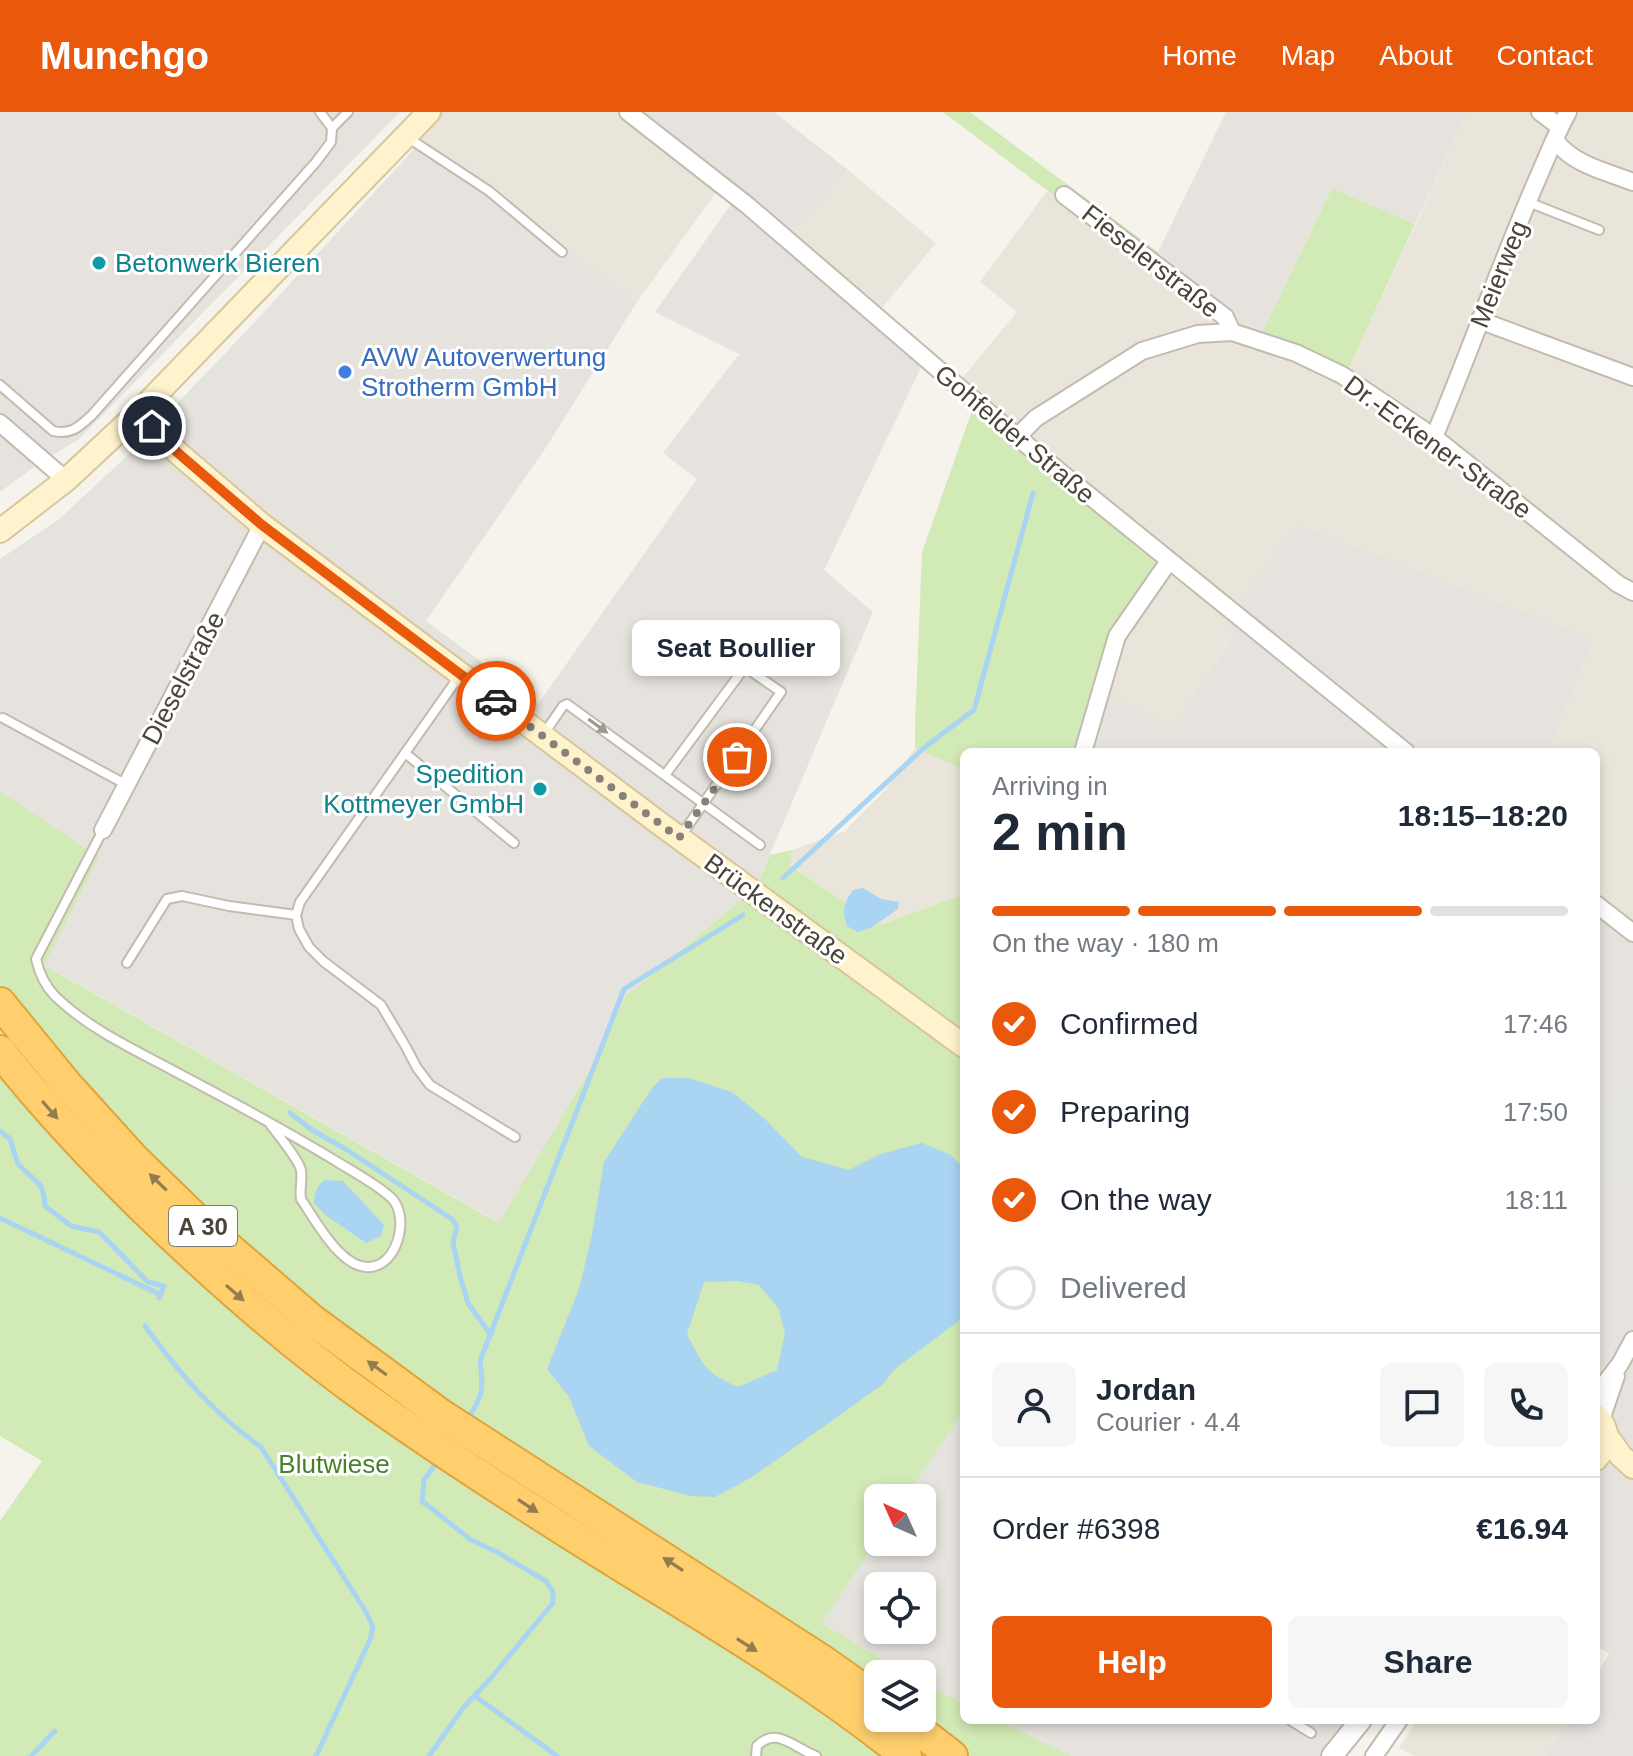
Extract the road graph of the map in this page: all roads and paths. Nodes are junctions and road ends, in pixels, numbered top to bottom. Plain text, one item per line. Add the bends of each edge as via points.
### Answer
1 (320, 112) edge
2 (348, 112) edge
3 (429, 112) edge
4 (628, 112) edge
5 (1540, 112) edge
6 (1561, 126) edge
7 (332, 128) junction
8 (407, 136) junction
9 (1633, 182) edge
10 (1064, 195) dead end
11 (1528, 202) junction
12 (1599, 230) dead end
13 (562, 252) dead end
14 (1479, 320) junction
15 (1232, 332) junction
16 (1633, 377) edge
17 (0, 385) edge
18 (139, 412) junction
19 (0, 423) edge
20 (1017, 437) junction
21 (1434, 437) junction
22 (66, 480) junction
23 (262, 525) junction
24 (0, 531) edge
25 (1169, 561) junction
26 (1633, 592) edge
27 (460, 674) junction
28 (3, 718) dead end
29 (543, 736) junction
30 (1084, 748) edge
31 (1401, 748) edge
32 (405, 753) junction
33 (665, 775) junction
34 (127, 785) junction
35 (704, 803) junction
36 (103, 830) joint
37 (679, 838) junction
38 (514, 843) dead end
39 (760, 845) dead end
40 (1600, 907) edge
41 (296, 915) junction
42 (1633, 933) edge
43 (127, 963) dead end
44 (0, 1003) edge
45 (960, 1043) edge
46 (0, 1051) edge
47 (270, 1124) junction
48 (515, 1137) dead end
49 (1633, 1340) edge
50 (1620, 1364) junction
51 (1600, 1390) edge
52 (1601, 1424) edge
53 (432, 1426) junction
54 (470, 1452) junction
55 (1600, 1456) edge
56 (1600, 1463) edge
57 (1633, 1467) edge
58 (1633, 1475) edge
59 (864, 1690) edge
60 (1296, 1724) edge
61 (1358, 1724) edge
62 (1396, 1724) edge
63 (921, 1732) edge
64 (1311, 1733) dead end
65 (756, 1756) edge
66 (816, 1756) edge
67 (906, 1756) edge
68 (952, 1756) edge
69 (1332, 1756) edge
70 (1374, 1756) edge

1 - 7 lane
2 - 7 lane
3 - 8 main road
4 - 20 street, Gohfelder Straße via 747,205
5 - 6 street
6 - 9 street via 1564,151 1574,159
6 - 11 street, Meierweg
7 - 17 lane via 331,142 316,162 76,429 53,431
8 - 13 lane via 489,191
8 - 18 main road
10 - 15 street, Fieselerstraße via 1225,317
11 - 12 lane
11 - 14 street, Meierweg
14 - 16 street
14 - 21 street, Meierweg
15 - 20 street, Dr.-Eckener-Straße via 1198,334 1142,351 1036,418
15 - 21 street, Dr.-Eckener-Straße via 1342,375
18 - 22 main road
18 - 23 main road, Brückenstraße
19 - 22 street
20 - 25 street, Gohfelder Straße
21 - 26 street, Dr.-Eckener-Straße
22 - 24 main road
23 - 27 main road, Brückenstraße
23 - 34 street, Dieselstraße
25 - 30 street via 1117,636
25 - 31 street, Gohfelder Straße
27 - 29 main road, Brückenstraße
27 - 32 lane
28 - 34 lane
29 -> 33 lane via 567,704
29 - 37 main road, Brückenstraße
32 - 38 lane
32 - 41 lane
33 - 35 lane
33 - 35 lane via 745,667 781,692
34 - 36 street, Dieselstraße
35 - 37 lane
35 - 39 lane
36 - 47 lane via 36,959 39,972 52,994 79,1016
37 - 45 main road, Brückenstraße
40 - 42 street
41 - 43 lane via 182,896 167,899
41 - 48 lane via 309,947 381,1005 430,1085
53 -> 44 highway, A 30 via 134,1159
46 -> 53 highway, A 30 via 60,1122 197,1261 326,1368
47 - 47 lane via 301,1167 301,1199 342,1256 360,1267 378,1266 391,1255 399,1235 394,1201
49 - 50 street
50 - 51 street
50 - 52 street
52 - 55 main road
52 - 57 main road
53 - 54 highway, A 30
59 -> 54 highway, A 30
54 -> 67 highway, A 30
56 - 58 main road
60 - 64 lane
61 - 69 street
62 - 70 street
63 - 68 highway
65 - 66 lane via 765,1738 778,1736

